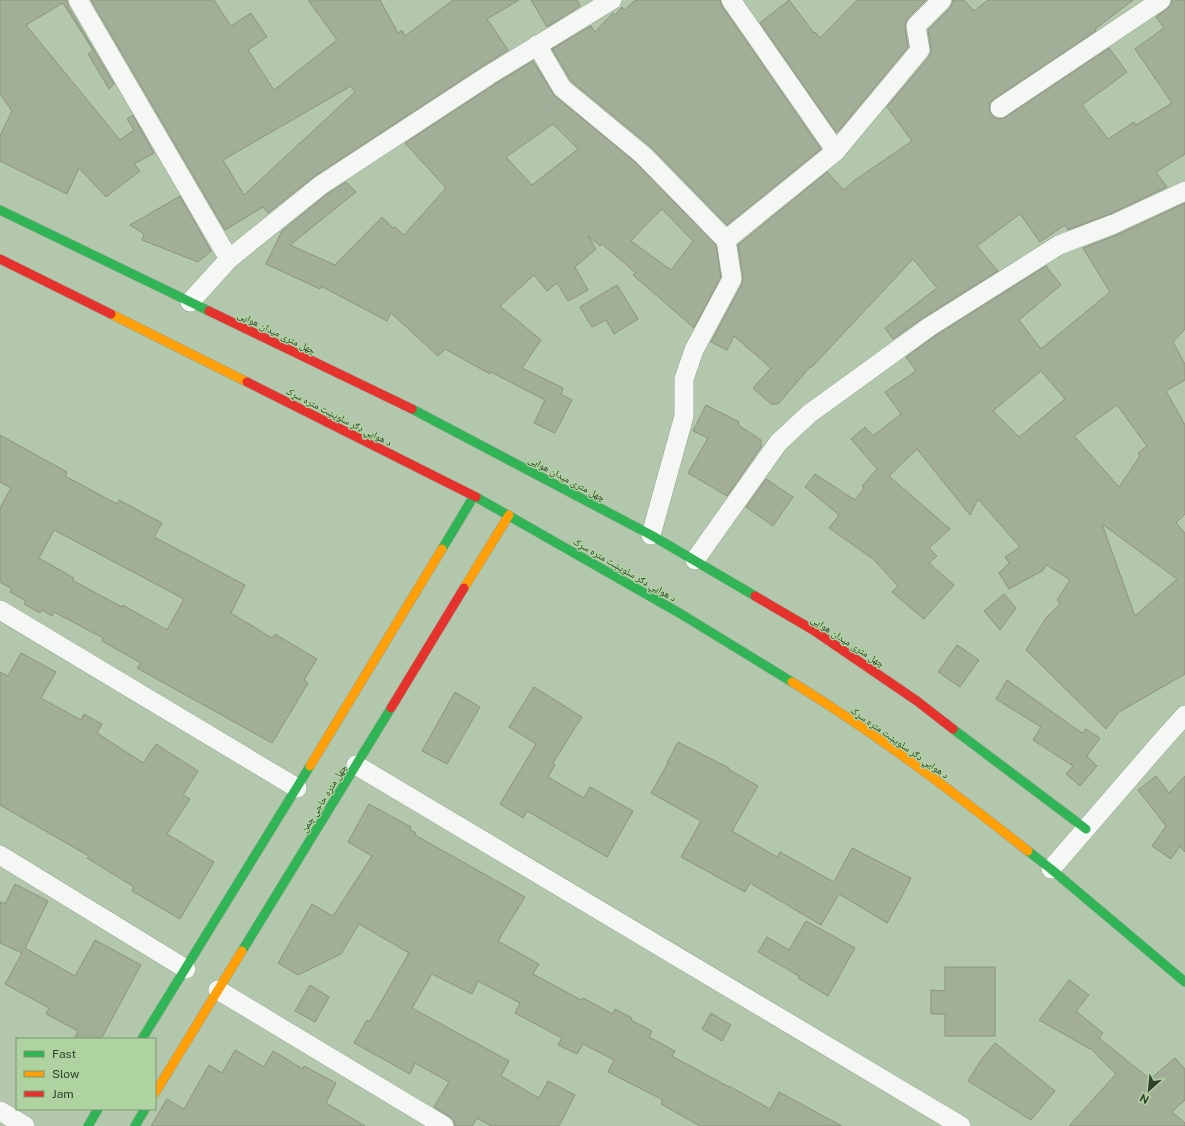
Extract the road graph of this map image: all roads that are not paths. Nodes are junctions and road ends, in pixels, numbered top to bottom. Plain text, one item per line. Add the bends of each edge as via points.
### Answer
1 (78, 0) edge
2 (612, 0) edge
3 (731, 0) edge
4 (942, 0) edge
5 (1161, 0) edge
6 (590, 5) edge
7 (537, 46) junction
8 (1000, 108) dead end
9 (836, 151) junction
10 (1185, 191) edge
11 (0, 210) edge
12 (726, 240) junction
13 (0, 259) edge
14 (229, 259) junction
15 (190, 302) junction
16 (474, 496) junction
17 (509, 515) junction
18 (651, 535) junction
19 (695, 560) junction
20 (0, 610) edge
21 (1185, 715) edge
22 (356, 765) junction
23 (297, 788) junction
24 (1086, 829) junction
25 (0, 855) edge
26 (1051, 869) junction
27 (186, 969) junction
28 (1185, 982) edge
29 (218, 990) junction
30 (143, 1038) edge
31 (156, 1091) edge
32 (97, 1110) edge
33 (144, 1110) edge
34 (0, 1111) edge
35 (25, 1126) edge
36 (88, 1126) edge
37 (134, 1126) edge
38 (444, 1126) edge
39 (961, 1126) edge

1 - 14 street
2 - 6 street
3 - 9 street
4 - 9 street via 916,26 920,50
5 - 8 street
6 - 7 street
7 - 12 street via 562,88 643,155
7 - 14 street via 321,186
9 - 12 street
10 - 19 street via 1114,224 1059,244 930,327 809,414 778,444
11 - 15 main road, چهل متری میدان هوایی
12 - 18 street via 732,279 694,350 684,379 684,416
13 - 16 main road, د هوايي ډګر سلویښت متره سړک
14 - 15 street
15 - 18 main road, چهل متری میدان هوایی via 432,419
16 - 17 main road, د هوايي ډګر سلویښت متره سړک
16 - 23 main road
17 - 22 main road, چهل متره حاجی چمن
17 - 26 main road, د هوايي ډګر سلویښت متره سړک via 681,614 820,699 921,769
18 - 19 main road, چهل متری میدان هوایی
19 - 24 main road, چهل متری میدان هوایی via 812,630 917,700
20 - 23 street
21 - 24 street
22 - 29 main road, چهل متره حاجی چمن
22 - 39 street
23 - 27 main road
24 - 26 street
25 - 27 street
26 - 28 main road, د هوايي ډګر سلویښت متره سړک
27 - 30 main road
29 - 31 main road, چهل متره حاجی چمن
29 - 38 street
32 - 36 main road
33 - 37 main road
34 - 35 street

